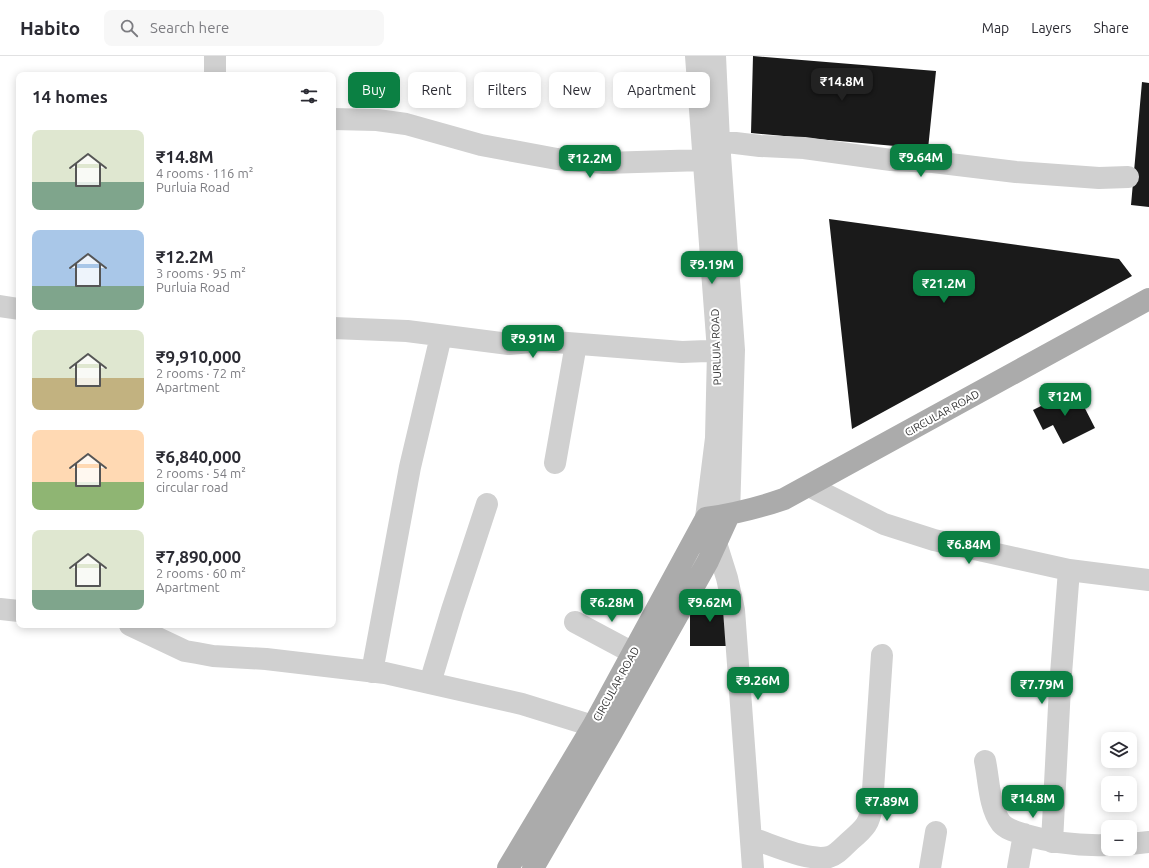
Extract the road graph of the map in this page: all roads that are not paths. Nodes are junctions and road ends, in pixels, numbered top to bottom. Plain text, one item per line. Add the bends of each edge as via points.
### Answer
1 (215, 56) edge
2 (696, 56) edge
3 (715, 56) edge
4 (216, 72) edge
5 (336, 119) edge
6 (719, 141) junction
7 (704, 160) junction
8 (1128, 177) dead end
9 (1149, 299) edge
10 (0, 306) edge
11 (16, 309) edge
12 (336, 328) edge
13 (441, 336) junction
14 (576, 344) junction
15 (726, 350) junction
16 (555, 463) dead end
17 (809, 486) junction
18 (486, 504) dead end
19 (729, 515) junction
20 (706, 518) junction
21 (716, 543) junction
22 (1069, 570) junction
23 (1149, 580) edge
24 (0, 609) edge
25 (16, 611) edge
26 (575, 622) dead end
27 (136, 628) edge
28 (633, 653) junction
29 (882, 655) dead end
30 (372, 672) junction
31 (430, 683) junction
32 (593, 726) junction
33 (985, 761) dead end
34 (936, 832) dead end
35 (1024, 834) junction
36 (751, 838) junction
37 (1052, 842) junction
38 (1149, 842) edge
39 (1137, 843) edge
40 (1101, 845) edge
41 (508, 868) edge
42 (533, 868) edge
43 (753, 868) edge
44 (930, 868) edge
45 (1018, 868) edge

1 - 4 street
2 - 7 street, PURLUIA ROAD
3 - 6 street, PURLUIA ROAD
5 - 7 street via 406,124 480,145 557,160 604,163
6 - 8 street via 1016,172 1099,178
6 - 15 street, PURLUIA ROAD
7 - 15 street, PURLUIA ROAD
9 - 17 main road, CIRCULAR ROAD
10 - 11 street
12 - 13 street via 407,331
13 - 14 street via 510,344 542,341
13 - 30 street via 410,467
14 - 15 street via 682,352
14 - 16 street
15 - 19 street, PURLUIA ROAD
15 - 20 street, PURLUIA ROAD
17 - 19 main road, CIRCULAR ROAD via 760,508
17 - 22 street via 884,524 934,540
18 - 31 street
19 - 20 main road, CIRCULAR ROAD
19 - 21 main road, CIRCULAR ROAD
20 - 28 main road, CIRCULAR ROAD
21 - 36 street via 734,610
21 - 42 main road, CIRCULAR ROAD via 612,732
22 - 23 street
22 - 37 street
24 - 25 street
26 - 28 street
27 - 30 street via 185,651
28 - 32 main road, CIRCULAR ROAD
29 - 36 street via 872,805 870,819 864,829 828,857 813,857
30 - 31 street
31 - 32 street via 522,704
32 - 41 main road, CIRCULAR ROAD
33 - 35 street via 995,812 1002,824 1012,831
34 - 44 street
35 - 37 street
35 - 45 street
36 - 43 street
37 - 40 street via 1068,845
38 - 39 street

